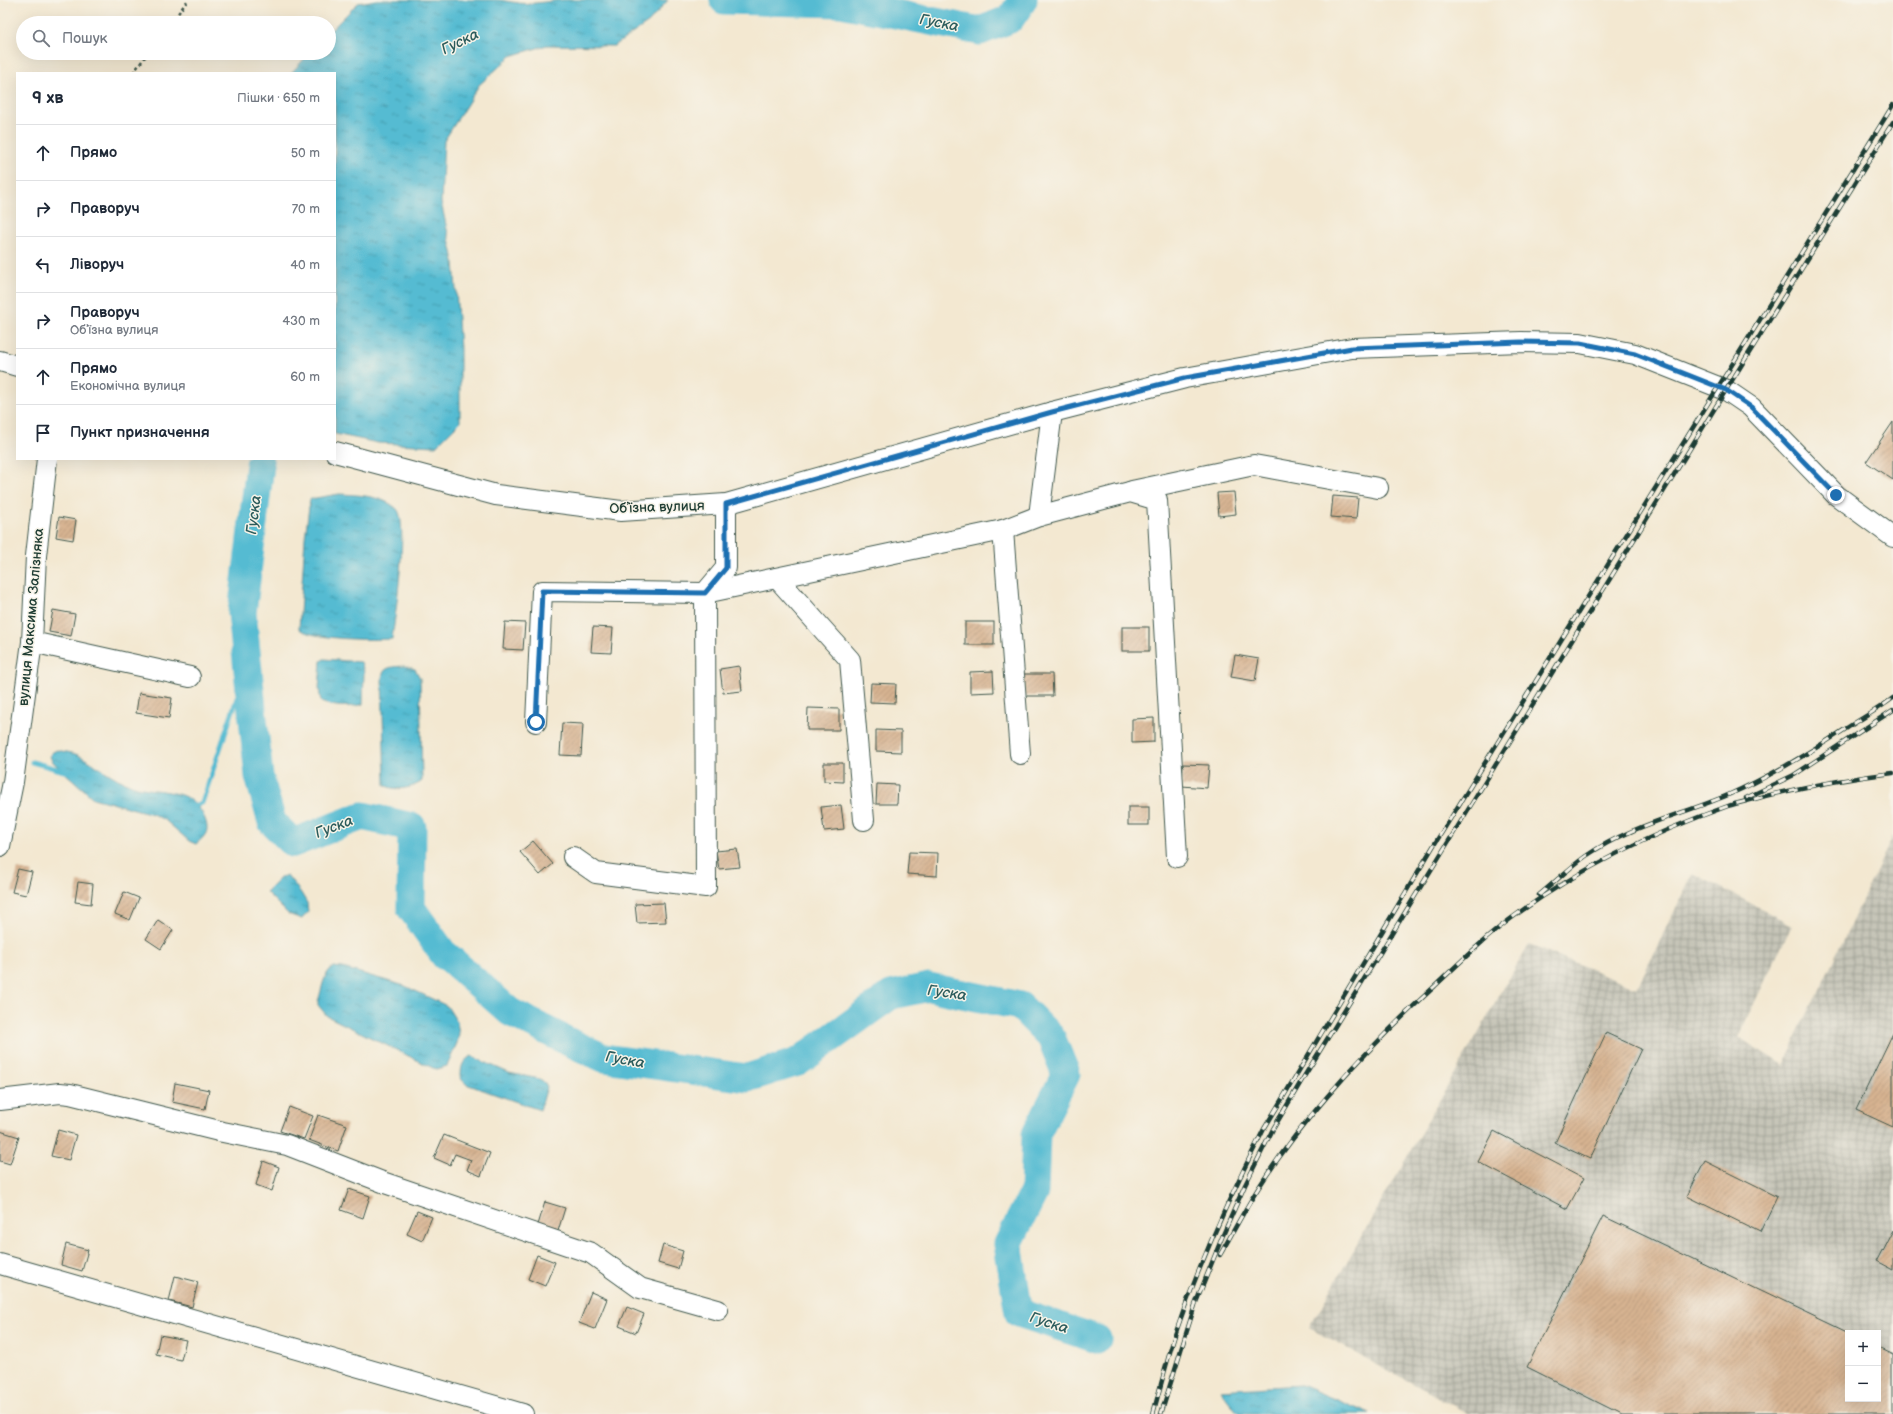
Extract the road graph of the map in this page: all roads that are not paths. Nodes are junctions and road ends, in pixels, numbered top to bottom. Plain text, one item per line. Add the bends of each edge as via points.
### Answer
1 (0, 361) edge
2 (16, 366) edge
3 (1052, 412) junction
4 (336, 452) edge
5 (48, 460) edge
6 (1378, 488) dead end
7 (1130, 492) junction
8 (726, 504) junction
9 (1039, 516) junction
10 (1003, 530) junction
11 (1893, 537) edge
12 (777, 578) junction
13 (705, 593) junction
14 (32, 642) junction
15 (190, 677) dead end
16 (536, 722) dead end
17 (1020, 754) dead end
18 (864, 820) dead end
19 (0, 846) edge
20 (573, 857) dead end
21 (1177, 857) dead end
22 (0, 1100) edge
23 (0, 1264) edge
24 (718, 1310) dead end
25 (523, 1414) edge

1 - 2 street
3 - 8 street, Обʼїзна вулиця
3 - 9 street
3 - 11 street, Обʼїзна вулиця via 1185,378 1352,348 1521,342 1580,343 1635,354 1726,390 1751,407 1836,495
4 - 8 street, Обʼїзна вулиця via 496,495 621,511
5 - 14 street, вулиця Максима Залізняка via 36,556
6 - 7 street via 1254,465
7 - 9 street
7 - 21 street via 1157,500
8 - 13 street via 726,568
9 - 10 street
10 - 12 street
10 - 17 street
12 - 13 street
12 - 18 street via 850,660
13 - 16 street via 542,591
13 - 20 street via 706,887 596,873
14 - 15 street
14 - 19 street, вулиця Максима Залізняка via 13,782
22 - 24 street via 70,1094 287,1145 385,1183 591,1253 640,1288
23 - 25 street

